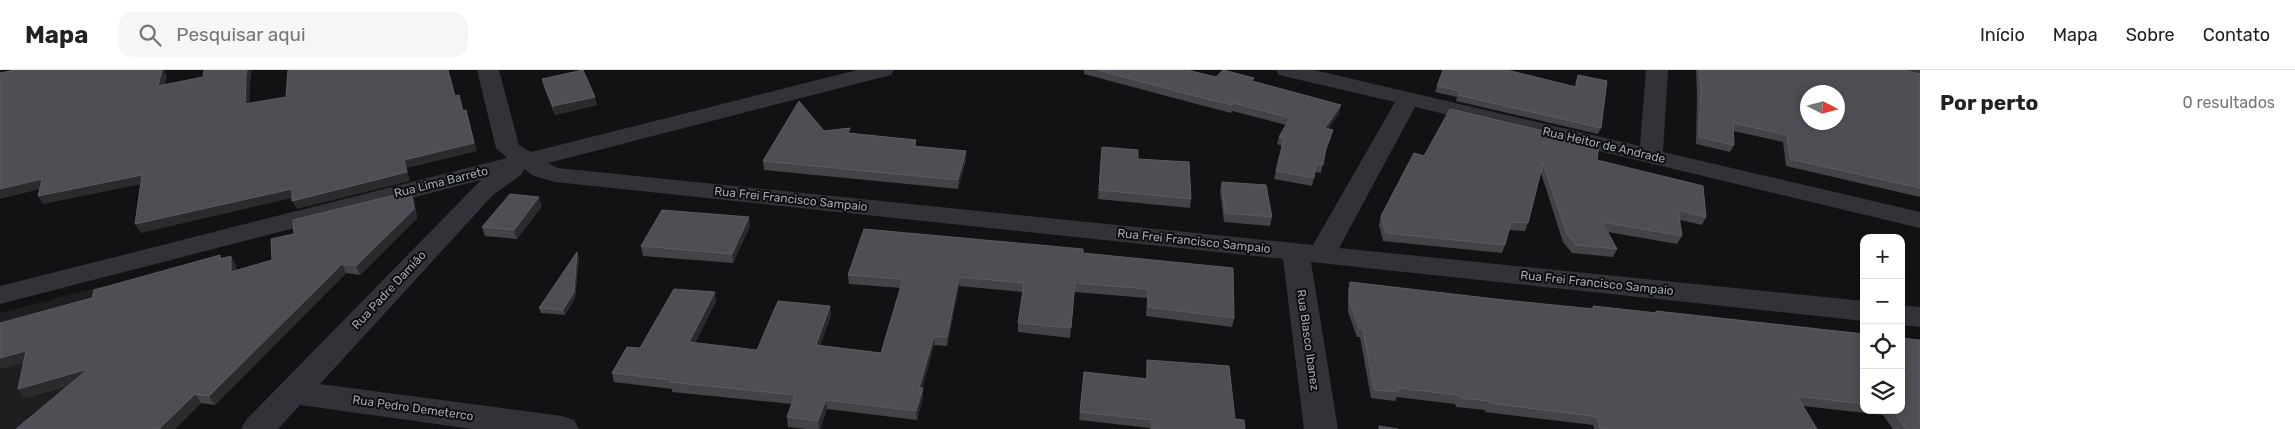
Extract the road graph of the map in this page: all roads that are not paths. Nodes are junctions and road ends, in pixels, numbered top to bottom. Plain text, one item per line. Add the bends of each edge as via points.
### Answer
1 (488, 70) edge
2 (882, 70) edge
3 (1287, 70) edge
4 (1657, 70) edge
5 (1906, 70) edge
6 (1920, 73) edge
7 (1408, 100) junction
8 (1651, 156) junction
9 (528, 160) junction
10 (1920, 220) edge
11 (1309, 253) junction
12 (0, 295) edge
13 (1860, 311) edge
14 (1905, 315) edge
15 (1920, 317) edge
16 (293, 392) junction
17 (258, 429) edge
18 (562, 429) edge
19 (1321, 429) edge

1 - 9 street, Rua Frei Francisco Sampaio via 508,148
2 - 9 street, Rua Lima Barreto
3 - 7 street, Rua Heitor de Andrade
4 - 8 street
5 - 6 street
7 - 8 street, Rua Heitor de Andrade
7 - 11 street via 1334,230
8 - 10 street, Rua Heitor de Andrade
9 - 11 street, Rua Frei Francisco Sampaio via 543,172 555,175
9 - 12 street, Rua Lima Barreto
9 - 16 street, Rua Padre Damião via 484,190
11 - 13 street, Rua Frei Francisco Sampaio
11 - 19 street, Rua Blasco Ibanez
14 - 15 street
16 - 17 street, Rua Padre Damião
16 - 18 street, Rua Pedro Demeterco

